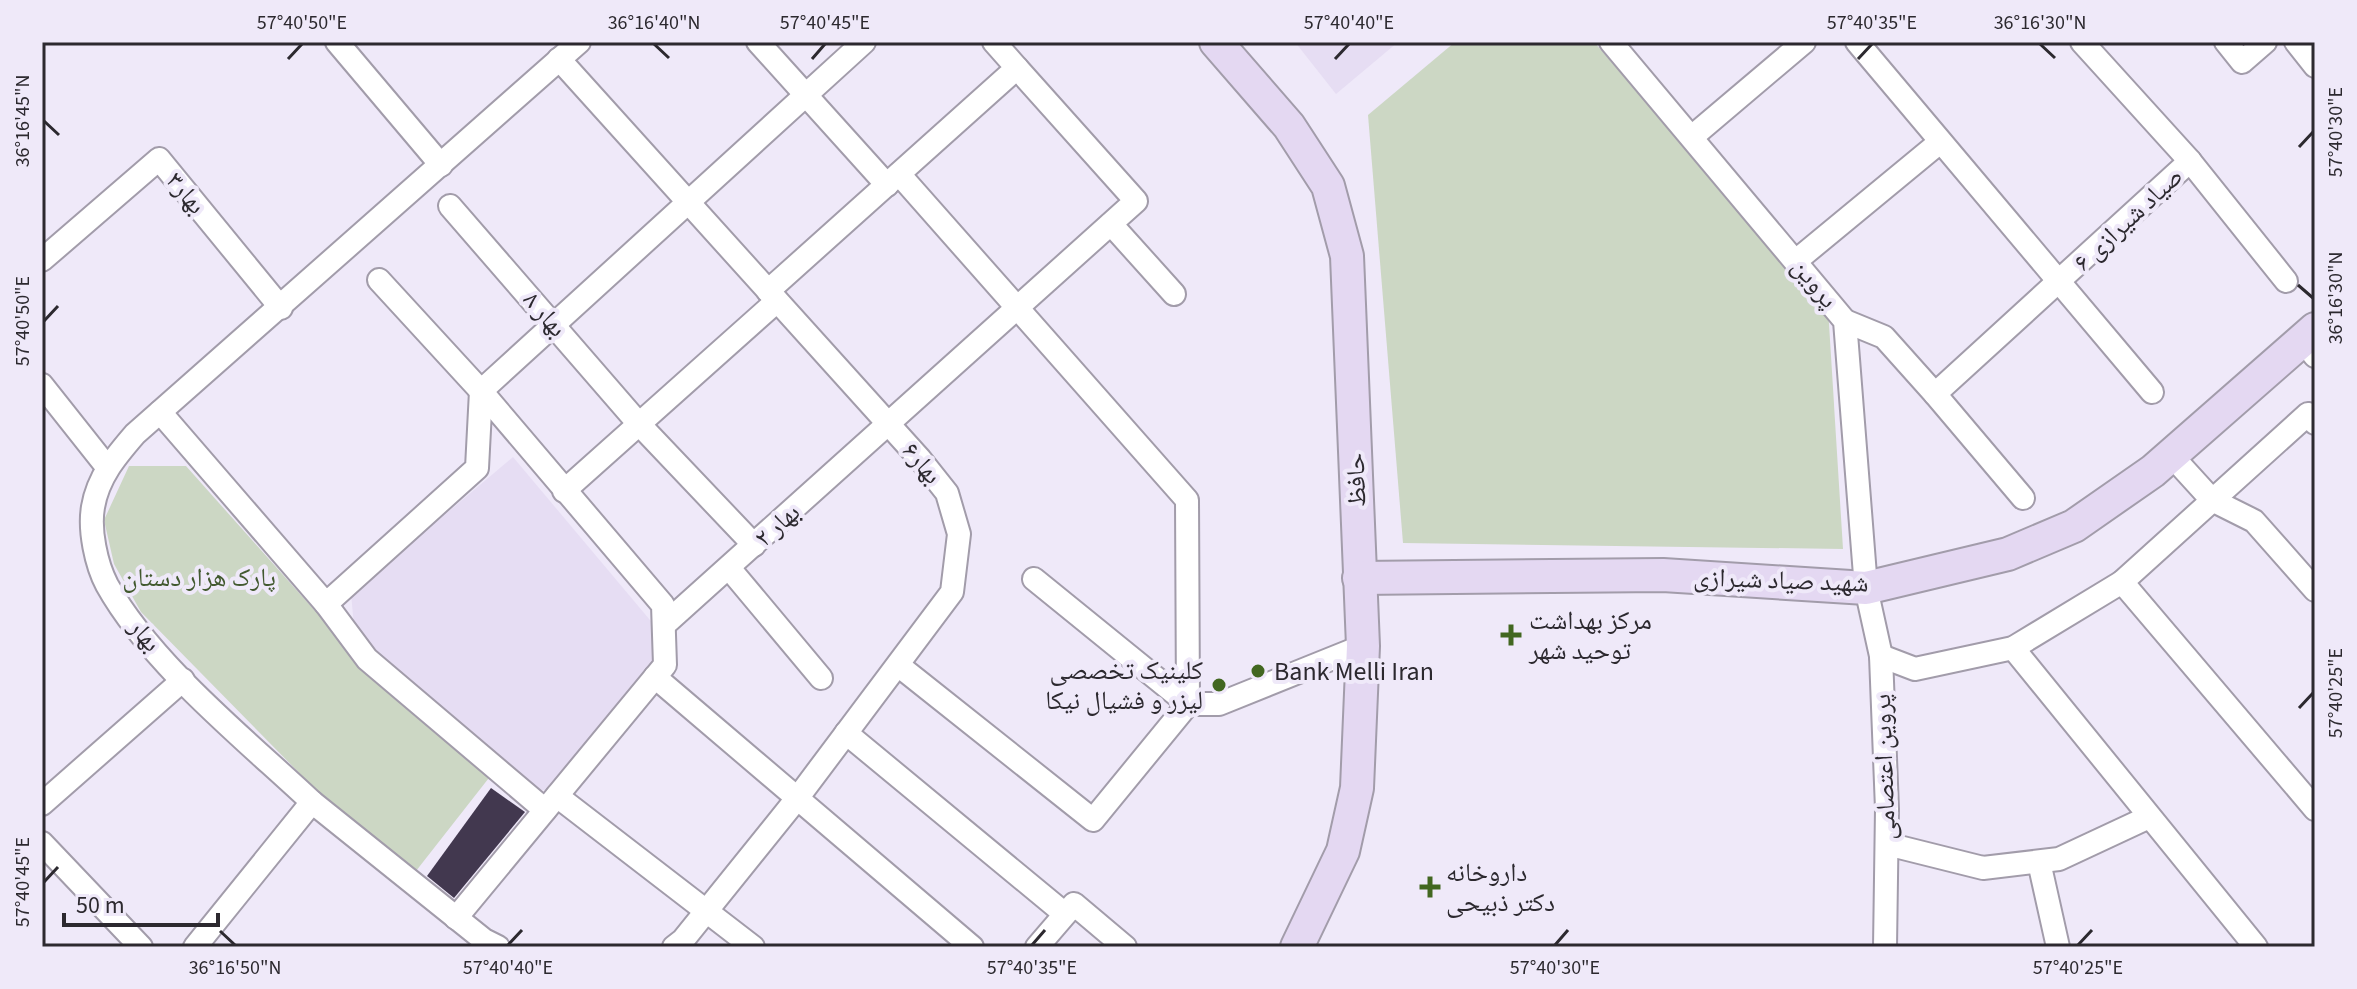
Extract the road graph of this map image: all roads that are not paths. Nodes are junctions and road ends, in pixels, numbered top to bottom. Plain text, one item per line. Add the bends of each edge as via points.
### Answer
1 (579, 42) edge
2 (758, 42) edge
3 (864, 42) edge
4 (994, 42) edge
5 (1216, 42) edge
6 (1611, 42) edge
7 (1804, 42) edge
8 (1857, 42) edge
9 (2082, 42) edge
10 (2226, 42) edge
11 (2265, 42) edge
12 (2296, 42) edge
13 (346, 45) edge
14 (559, 59) junction
15 (2315, 66) edge
16 (1017, 68) junction
17 (805, 94) junction
18 (1693, 136) junction
19 (1940, 142) junction
20 (2190, 161) junction
21 (441, 165) junction
22 (893, 179) junction
23 (687, 200) junction
24 (450, 206) dead end
25 (1111, 224) junction
26 (42, 260) edge
27 (1797, 260) junction
28 (379, 280) dead end
29 (2286, 281) dead end
30 (2059, 282) junction
31 (1174, 294) dead end
32 (773, 296) junction
33 (281, 308) junction
34 (1018, 308) junction
35 (1845, 321) junction
36 (553, 323) junction
37 (2311, 342) edge
38 (42, 385) edge
39 (481, 391) junction
40 (2152, 392) dead end
41 (1935, 394) junction
42 (160, 412) junction
43 (2315, 423) edge
44 (639, 424) junction
45 (889, 425) junction
46 (2171, 455) junction
47 (107, 467) junction
48 (564, 491) junction
49 (2023, 498) dead end
50 (2212, 500) junction
51 (754, 545) junction
52 (729, 568) junction
53 (1359, 578) junction
54 (1034, 579) dead end
55 (2122, 582) junction
56 (1866, 588) junction
57 (2315, 590) edge
58 (326, 604) junction
59 (665, 624) junction
60 (1363, 646) junction
61 (2013, 648) junction
62 (1881, 656) junction
63 (898, 665) junction
64 (655, 677) junction
65 (821, 678) dead end
66 (183, 680) junction
67 (1188, 704) junction
68 (846, 733) junction
69 (799, 796) junction
70 (312, 802) junction
71 (551, 803) junction
72 (42, 804) edge
73 (2315, 809) edge
74 (2149, 817) junction
75 (42, 843) edge
76 (1887, 844) junction
77 (2039, 862) junction
78 (708, 909) junction
79 (1065, 914) junction
80 (456, 918) junction
81 (200, 945) edge
82 (491, 945) edge
83 (141, 947) edge
84 (674, 947) edge
85 (753, 947) edge
86 (972, 947) edge
87 (1037, 947) edge
88 (1125, 947) edge
89 (1297, 947) edge
90 (1885, 947) edge
91 (2058, 947) edge
92 (2256, 947) edge

1 - 14 street
2 - 17 street
3 - 17 street
4 - 16 street
5 - 53 main road, حافظ via 1289,126 1328,186 1347,256
6 - 18 street, پروین
7 - 18 street
8 - 19 street
9 - 20 street
10 - 11 street via 2242,62
12 - 15 street
13 - 21 street
14 - 21 street
14 - 23 street, بهار۶
16 - 22 street
16 - 25 street, بهار ۲ via 1136,201
17 - 22 street
17 - 23 street
18 - 27 street, پروین
19 - 27 street
19 - 30 street
20 - 29 street, صیاد شیرازی ۶
20 - 30 street, صیاد شیرازی ۶
21 - 33 street, بهار
22 - 32 street
22 - 34 street
23 - 32 street, بهار۶
23 - 36 street
24 - 36 street, بهار ۸
25 - 31 street
25 - 34 street, بهار ۲
26 - 33 street, بهار۳ via 159,159
27 - 35 street, پروین
28 - 39 street
30 - 40 street
30 - 41 street, صیاد شیرازی ۶
32 - 44 street
32 - 45 street, بهار۶
33 - 42 street, بهار
34 - 45 street, بهار ۲
34 - 67 street via 1187,500
35 - 41 street via 1884,337
35 - 56 street, پروین
36 - 39 street
36 - 44 street, بهار ۸
37 - 46 main road, شهید صیاد شیرازی
38 - 47 street
39 - 48 street
39 - 58 street via 477,468
41 - 49 street
42 - 47 street, بهار
42 - 58 street
43 - 50 street via 2308,414
44 - 48 street
44 - 51 street, بهار ۸
45 - 51 street, بهار ۲
45 - 63 street, بهار۶ via 947,493 959,534 952,592
46 - 50 street
46 - 56 main road, شهید صیاد شیرازی via 2074,526 2008,554
47 - 66 street, بهار via 93,508 94,544 105,583
48 - 59 street via 663,605
50 - 55 street
50 - 57 street via 2254,521
51 - 52 street, بهار ۲
52 - 59 street, بهار ۲
52 - 65 street
53 - 56 main road, شهید صیاد شیرازی via 1663,575
53 - 60 main road, حافظ
54 - 67 street
55 - 61 street
55 - 73 street
56 - 62 street, پروین اعتصامی
58 - 71 street via 367,659
59 - 64 street via 665,665
60 - 67 street via 1219,704
60 - 89 main road, حافظ via 1357,788 1343,851
61 - 62 street via 1915,669
61 - 74 street
62 - 76 street, پروین اعتصامی
63 - 67 street via 1093,820
63 - 68 street, بهار۶
64 - 69 street
64 - 71 street
66 - 70 street, بهار
66 - 72 street
68 - 69 street, بهار۶
68 - 79 street
69 - 78 street, بهار۶
69 - 86 street
70 - 80 street
70 - 81 street
71 - 78 street
71 - 80 street
74 - 77 street via 2059,859
74 - 92 street
75 - 83 street
76 - 77 street via 1983,868
76 - 90 street, پروین اعتصامی
77 - 91 street
78 - 84 street, بهار۶
78 - 85 street
79 - 87 street
79 - 88 street via 1074,904
80 - 82 street

